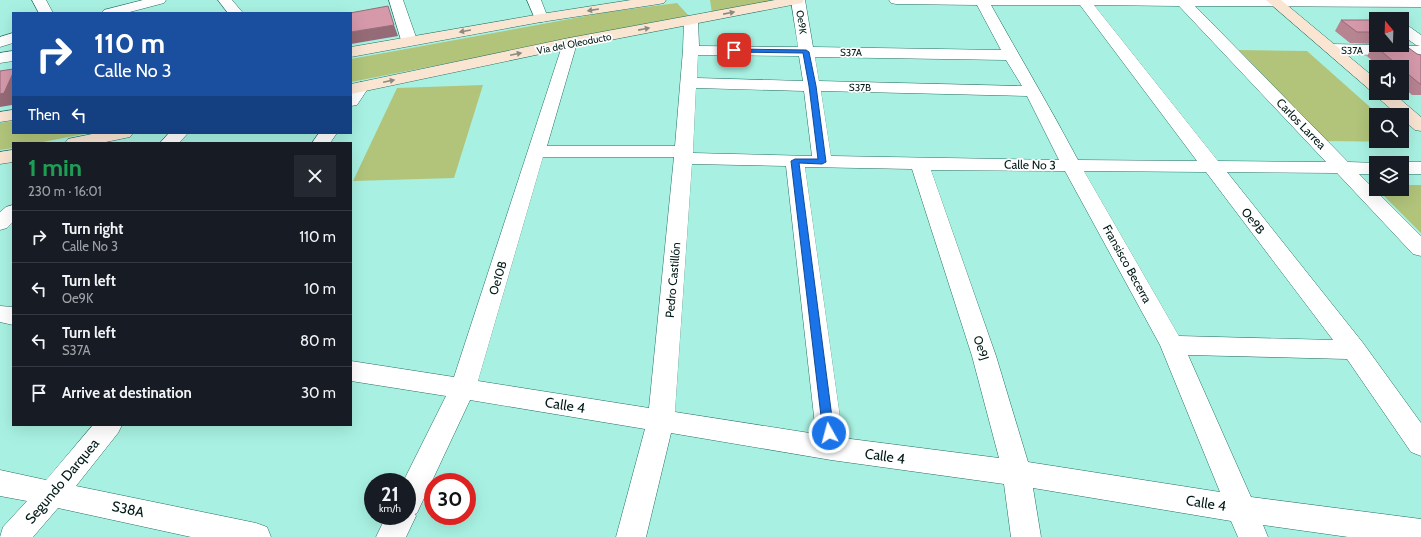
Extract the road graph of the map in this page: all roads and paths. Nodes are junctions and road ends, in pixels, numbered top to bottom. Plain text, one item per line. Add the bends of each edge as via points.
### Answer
1 (39, 0) edge
2 (159, 0) edge
3 (225, 0) edge
4 (396, 0) edge
5 (534, 0) edge
6 (659, 0) edge
7 (798, 0) edge
8 (896, 0) edge
9 (983, 1) edge
10 (1083, 1) edge
11 (1182, 1) edge
12 (1274, 1) edge
13 (1367, 1) edge
14 (1421, 3) edge
15 (45, 12) edge
16 (113, 12) edge
17 (235, 12) edge
18 (1381, 12) edge
19 (541, 18) junction
20 (691, 20) junction
21 (1409, 33) edge
22 (12, 38) edge
23 (410, 40) junction
24 (0, 42) edge
25 (1421, 42) edge
26 (569, 43) junction
27 (1332, 49) junction
28 (691, 50) junction
29 (1421, 51) edge
30 (352, 52) edge
31 (806, 52) junction
32 (1011, 55) junction
33 (1369, 81) edge
34 (688, 83) junction
35 (812, 86) junction
36 (356, 88) edge
37 (1033, 91) junction
38 (352, 98) edge
39 (1391, 100) edge
40 (12, 115) edge
41 (0, 117) edge
42 (1421, 126) edge
43 (119, 134) edge
44 (178, 134) edge
45 (82, 142) edge
46 (170, 142) edge
47 (536, 151) junction
48 (684, 155) junction
49 (12, 156) edge
50 (0, 158) edge
51 (795, 161) junction
52 (822, 162) junction
53 (920, 164) junction
54 (1072, 166) junction
55 (1211, 166) junction
56 (1344, 168) junction
57 (1369, 168) edge
58 (1409, 168) edge
59 (1421, 168) edge
60 (12, 211) edge
61 (0, 223) edge
62 (1421, 249) edge
63 (1172, 344) junction
64 (1354, 350) junction
65 (352, 371) edge
66 (463, 388) junction
67 (661, 420) junction
68 (108, 426) edge
69 (1421, 444) edge
70 (831, 448) junction
71 (1017, 473) junction
72 (0, 483) edge
73 (416, 485) edge
74 (53, 493) junction
75 (1241, 509) junction
76 (397, 525) edge
77 (1421, 533) edge
78 (14, 537) edge
79 (256, 537) edge
80 (391, 537) edge
81 (631, 537) edge
82 (1026, 537) edge
83 (1253, 537) edge

1 - 15 street
2 - 16 street
3 - 17 street
4 - 23 street
5 - 19 street
6 -> 19 street
20 -> 7 street, Via del Oleoducto
7 - 31 street, Oe9K
8 - 9 street
9 - 10 street
9 - 32 street, Fransisco Becerra
10 - 11 street
10 - 55 street, Oe9B
11 - 12 street
11 - 56 street, Carlos Larrea
12 - 13 street
12 - 27 street
13 - 14 street
13 - 18 street
19 -> 23 street
26 -> 20 street, Via del Oleoducto
20 - 28 street, Pedro Castillón
21 - 25 street
22 - 24 street
23 - 30 street
36 -> 26 street, Via del Oleoducto
26 - 47 street, Oe10B
27 - 29 street, S37A
27 - 33 street
28 - 31 street, S37A
28 - 34 street, Pedro Castillón
31 - 32 street, S37A
31 - 35 street, Oe9K
32 - 37 street, Fransisco Becerra
34 - 35 street, S37B
34 - 48 street, Pedro Castillón
35 - 37 street, S37B
35 - 52 street, Oe9K
36 - 38 street
37 - 54 street, Fransisco Becerra
39 - 42 street
40 - 41 street
43 - 45 street
44 - 46 street
47 - 48 street, Calle No 3
47 - 66 street, Oe10B
48 - 51 street, Calle No 3
48 - 67 street, Pedro Castillón
49 - 50 street
51 - 52 street, Calle No 3
51 - 70 street
52 - 53 street, Calle No 3
53 - 54 street, Calle No 3
53 - 71 street, Oe9J via 984,356
54 - 55 street, Calle No 3
54 - 63 street, Fransisco Becerra
55 - 56 street, Calle No 3
55 - 64 street, Oe9B
56 - 57 street, Calle No 3
56 - 62 street, Carlos Larrea
58 - 59 street
60 - 61 street
63 - 64 street
63 - 75 street, Fransisco Becerra
64 - 69 street, Oe9B
65 - 66 street, Calle 4
66 - 67 street, Calle 4
66 - 73 street, Oe10B
67 - 70 street, Calle 4
67 - 81 street, Pedro Castillón
68 - 74 street, Segundo Darquea
70 - 71 street, Calle 4
71 - 75 street, Calle 4
71 - 82 street, Oe9J
72 - 74 street, S38A
74 - 78 street, Segundo Darquea
74 - 79 street, S38A
75 - 77 street, Calle 4
75 - 83 street, Fransisco Becerra
76 - 80 street

